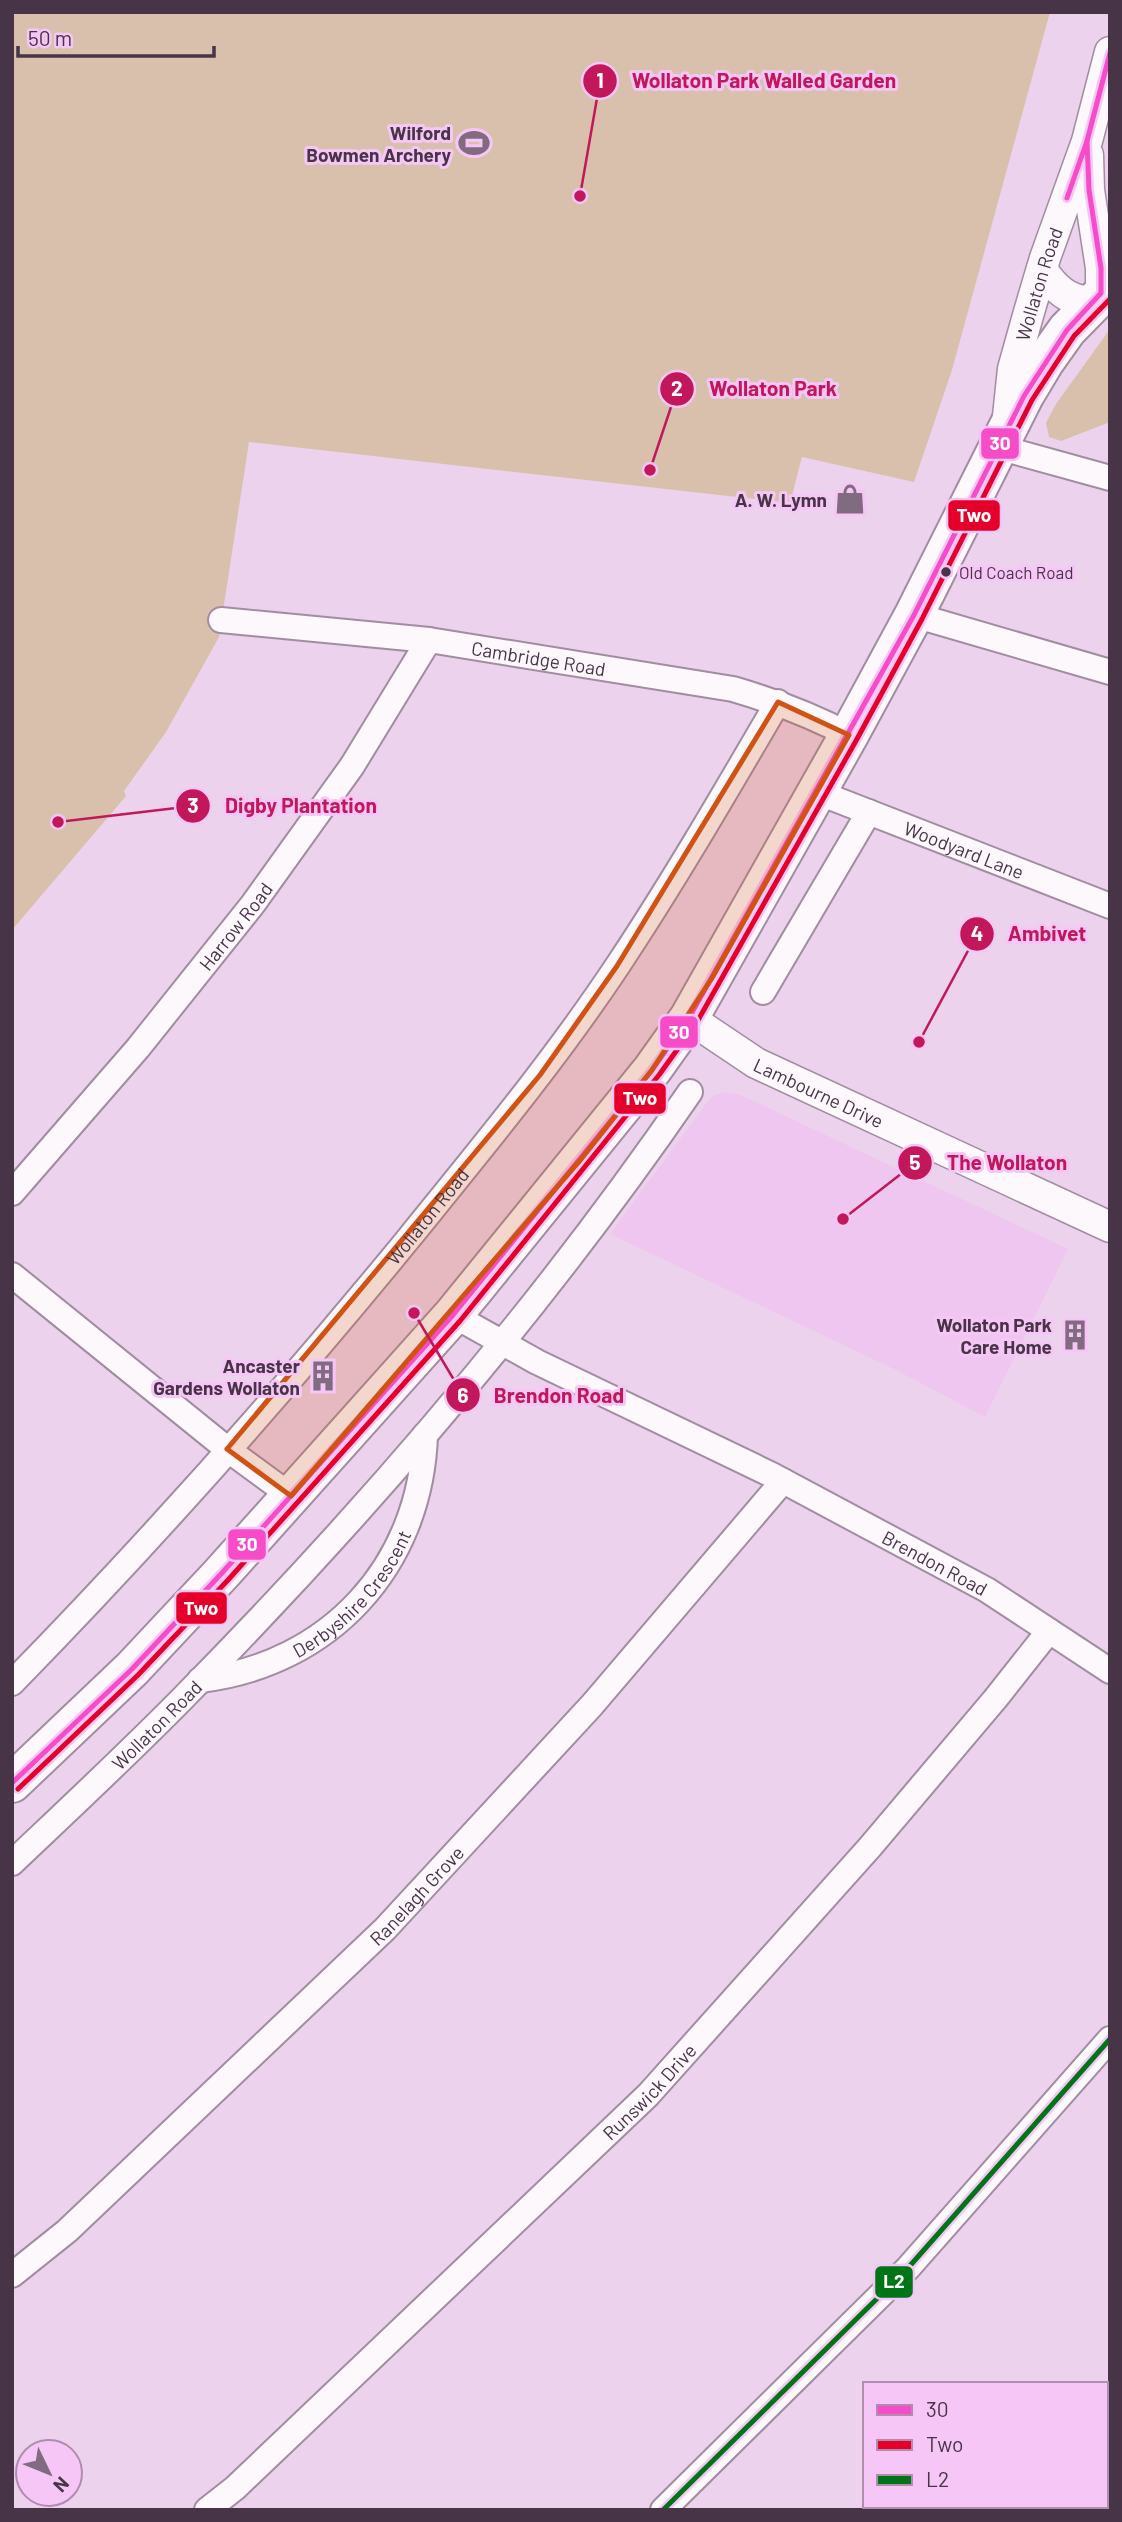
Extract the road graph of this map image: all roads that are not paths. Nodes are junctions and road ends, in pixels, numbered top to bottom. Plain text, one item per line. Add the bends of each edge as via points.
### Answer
1 (1110, 52) edge
2 (1087, 141) junction
3 (1089, 190) junction
4 (1110, 217) edge
5 (1042, 269) junction
6 (1102, 293) edge
7 (1002, 439) junction
8 (1110, 478) edge
9 (914, 615) junction
10 (221, 620) dead end
11 (429, 639) junction
12 (1110, 672) edge
13 (778, 702) junction
14 (849, 735) junction
15 (817, 792) junction
16 (869, 812) junction
17 (1110, 906) edge
18 (763, 992) dead end
19 (689, 1018) junction
20 (690, 1092) dead end
21 (12, 1193) edge
22 (1110, 1227) edge
23 (12, 1275) edge
24 (453, 1315) junction
25 (502, 1342) junction
26 (425, 1435) junction
27 (227, 1449) junction
28 (783, 1481) junction
29 (291, 1496) junction
30 (1049, 1631) junction
31 (1110, 1671) edge
32 (200, 1681) junction
33 (12, 1682) edge
34 (12, 1783) edge
35 (12, 1863) edge
36 (1110, 2039) edge
37 (12, 2276) edge
38 (207, 2510) edge
39 (663, 2510) edge

1 - 2 street, Wollaton Road
2 - 3 street, Wollaton Road
2 - 5 street, Wollaton Road
3 - 4 street
3 - 6 street, Wollaton Road
5 - 6 street via 1073,300
5 - 7 street, Wollaton Road via 1013,369
6 - 7 main road, Wollaton Road via 1045,361
7 - 8 street
7 - 9 main road, Wollaton Road
9 - 12 street
9 - 14 main road, Wollaton Road
10 - 11 street, Cambridge Road
11 - 13 street, Cambridge Road via 733,689
11 - 21 street, Harrow Road via 352,766 253,904 138,1048
13 - 14 street, Cambridge Road
13 - 27 street, Wollaton Road via 617,966 540,1075 324,1340
14 - 15 main road, Wollaton Road
15 - 16 street, Woodyard Lane
15 - 19 main road, Wollaton Road
16 - 17 street, Woodyard Lane
16 - 18 street
19 - 22 street, Lambourne Drive via 756,1063
19 - 24 main road, Wollaton Road via 590,1149
20 - 25 street, Wollaton Road via 625,1186
23 - 27 street
24 - 25 street, Brendon Road
24 - 29 main road, Wollaton Road
25 - 26 street, Wollaton Road
25 - 28 street, Brendon Road
26 - 32 street, Wollaton Road
26 - 32 street, Derbyshire Crescent via 421,1479 407,1528 383,1573 355,1607 322,1635 284,1657 243,1673
27 - 29 street
27 - 33 street, Wollaton Road
28 - 30 street, Brendon Road via 987,1590
28 - 37 street, Ranelagh Grove via 592,1705 384,1929 67,2231
29 - 34 main road, Wollaton Road via 132,1669
30 - 31 street, Brendon Road
30 - 38 street, Runswick Drive via 879,1836 648,2095
32 - 35 street, Wollaton Road
36 - 39 street via 908,2268

